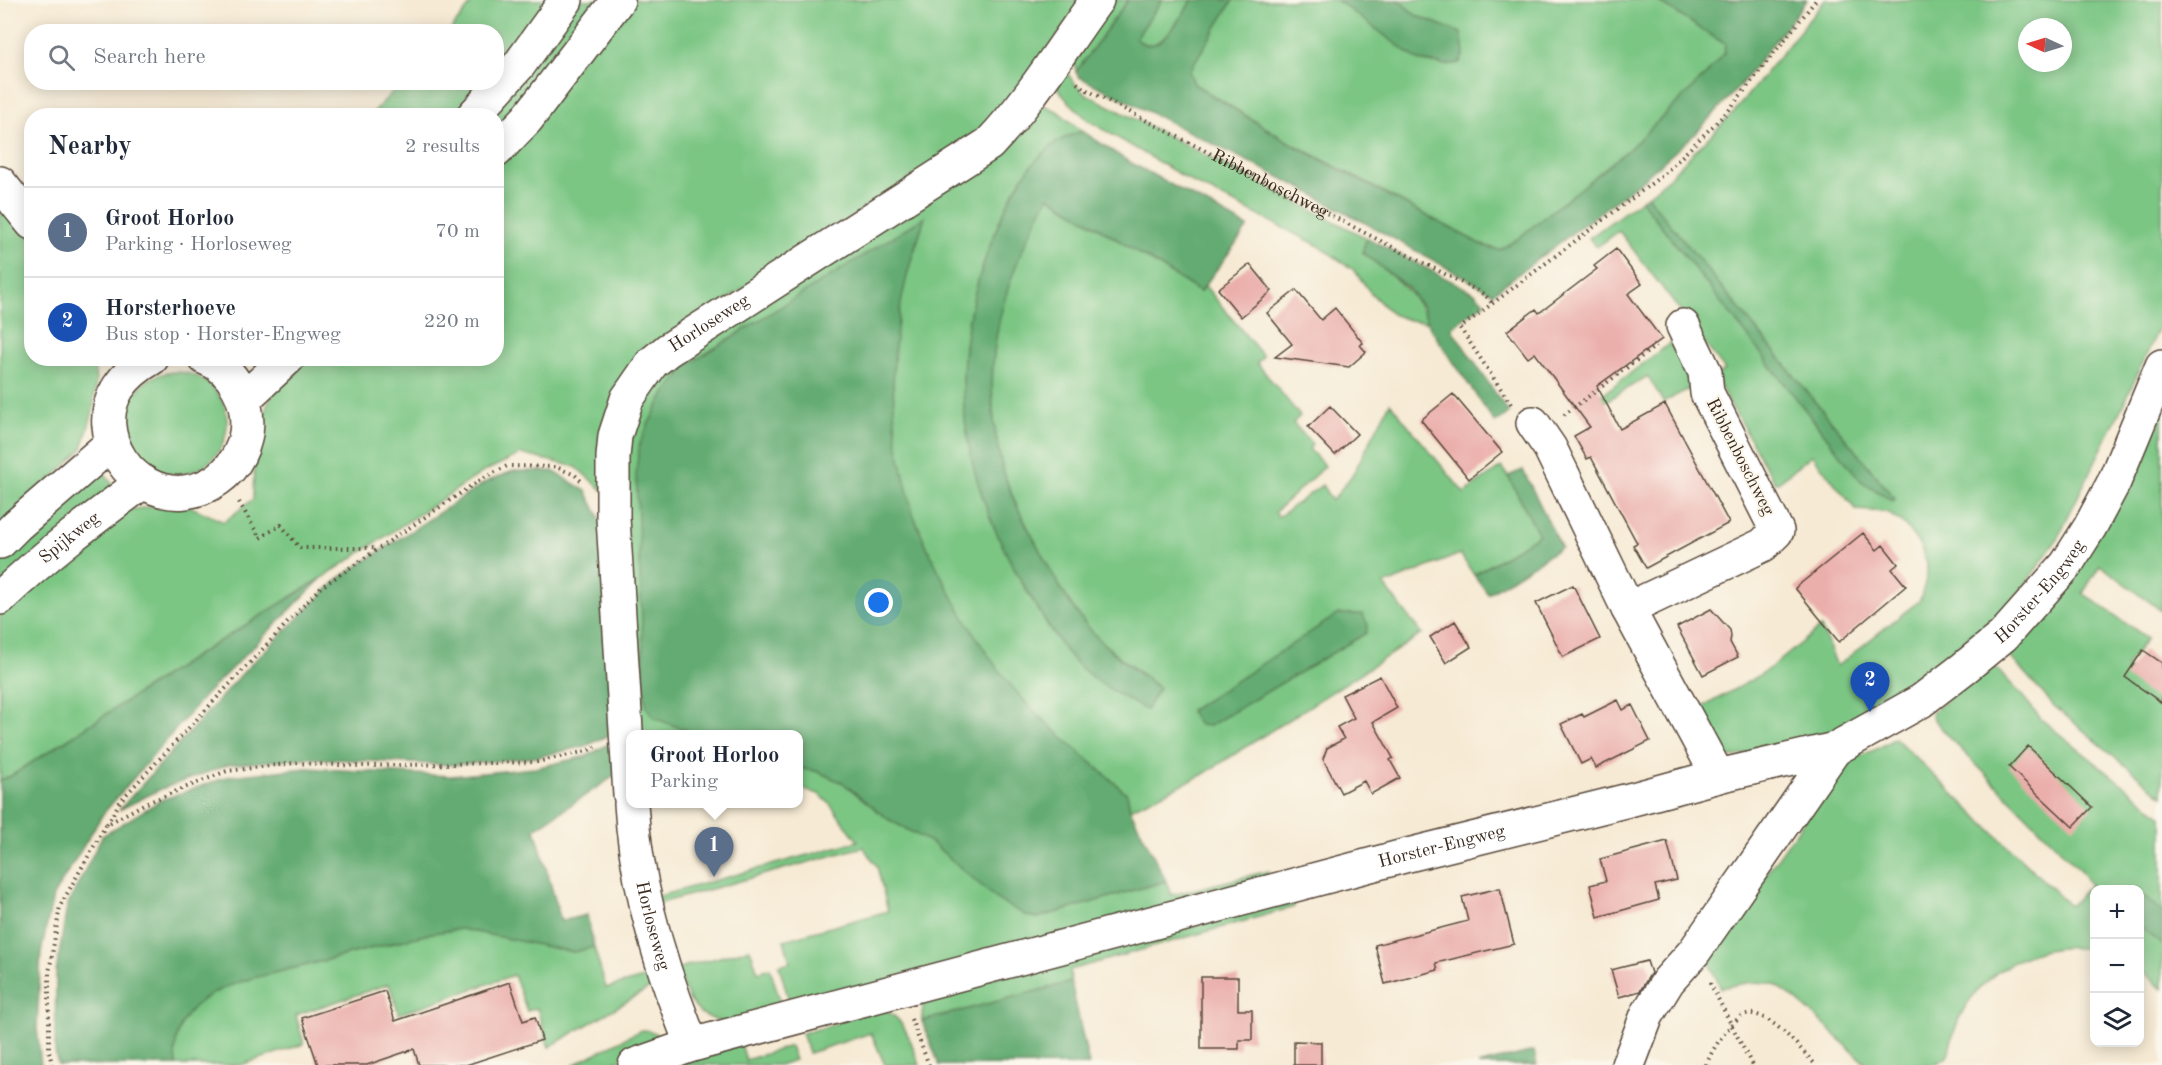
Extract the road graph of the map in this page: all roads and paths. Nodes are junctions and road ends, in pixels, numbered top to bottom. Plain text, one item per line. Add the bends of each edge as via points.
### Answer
1 (566, 0) edge
2 (618, 0) edge
3 (1097, 0) edge
4 (1816, 0) edge
5 (1060, 51) junction
6 (504, 82) edge
7 (496, 90) edge
8 (480, 108) edge
9 (504, 144) edge
10 (0, 183) edge
11 (24, 213) edge
12 (1492, 303) junction
13 (1683, 326) joint
14 (134, 366) edge
15 (219, 366) edge
16 (279, 366) edge
17 (2162, 366) edge
18 (244, 399) junction
19 (1537, 429) junction
20 (112, 443) junction
21 (222, 476) junction
22 (143, 482) junction
23 (614, 508) junction
24 (0, 542) edge
25 (378, 549) junction
26 (0, 598) edge
27 (1628, 609) junction
28 (625, 731) junction
29 (626, 744) edge
30 (1835, 749) junction
31 (1718, 776) junction
32 (631, 808) edge
33 (106, 825) junction
34 (1694, 952) junction
35 (899, 991) junction
36 (1732, 1025) junction
37 (692, 1045) junction
38 (52, 1065) edge
39 (635, 1065) edge
40 (929, 1065) edge
41 (1628, 1065) edge
42 (1706, 1065) edge
43 (1752, 1065) edge
44 (1816, 1065) edge

1 - 6 street
2 - 9 street via 527,120
3 - 5 street, Horloseweg
4 - 12 path via 1705,136 1656,181
5 - 12 path, Ribbenboschweg via 1073,78 1085,89 1474,289
5 - 23 street, Horloseweg via 989,144 652,363 627,399 615,436
7 - 8 street
10 - 11 street
12 - 19 path via 1460,328 1520,417
13 - 19 path
13 - 27 street, Ribbenboschweg via 1706,372 1707,393 1777,531 1763,545
14 - 20 street via 117,389 109,416
15 - 18 street via 232,377
16 - 18 street
17 - 30 street, Horster-Engweg via 2114,482 2066,565 2003,636 1964,668 1921,701
18 - 21 street via 248,420 245,441 237,461
19 - 27 street via 1550,448
20 - 22 street via 124,466
20 - 24 street
21 - 22 street via 204,487 184,492 162,490
21 - 25 path via 260,538 281,525 300,548
22 - 26 street, Spijkweg via 78,530
23 - 25 path via 575,475 556,467 507,466
23 - 28 street, Horloseweg
25 - 33 path via 320,588 121,800
27 - 31 street
28 - 29 street, Horloseweg
28 - 33 path via 587,751 537,762 360,766 295,763 227,771 144,804
30 - 31 street, Horster-Engweg
30 - 34 street, Horster-Engweg
31 - 35 street, Horster-Engweg
32 - 37 street, Horloseweg via 645,893 670,986
33 - 38 path via 60,906 49,973
34 - 36 path
34 - 41 street, Horster-Engweg via 1668,981 1647,1015
35 - 37 street, Horster-Engweg
35 - 40 path
36 - 42 path via 1713,1047
36 - 43 path
36 - 44 path via 1748,1014 1770,1019
37 - 39 street, Horster-Engweg

